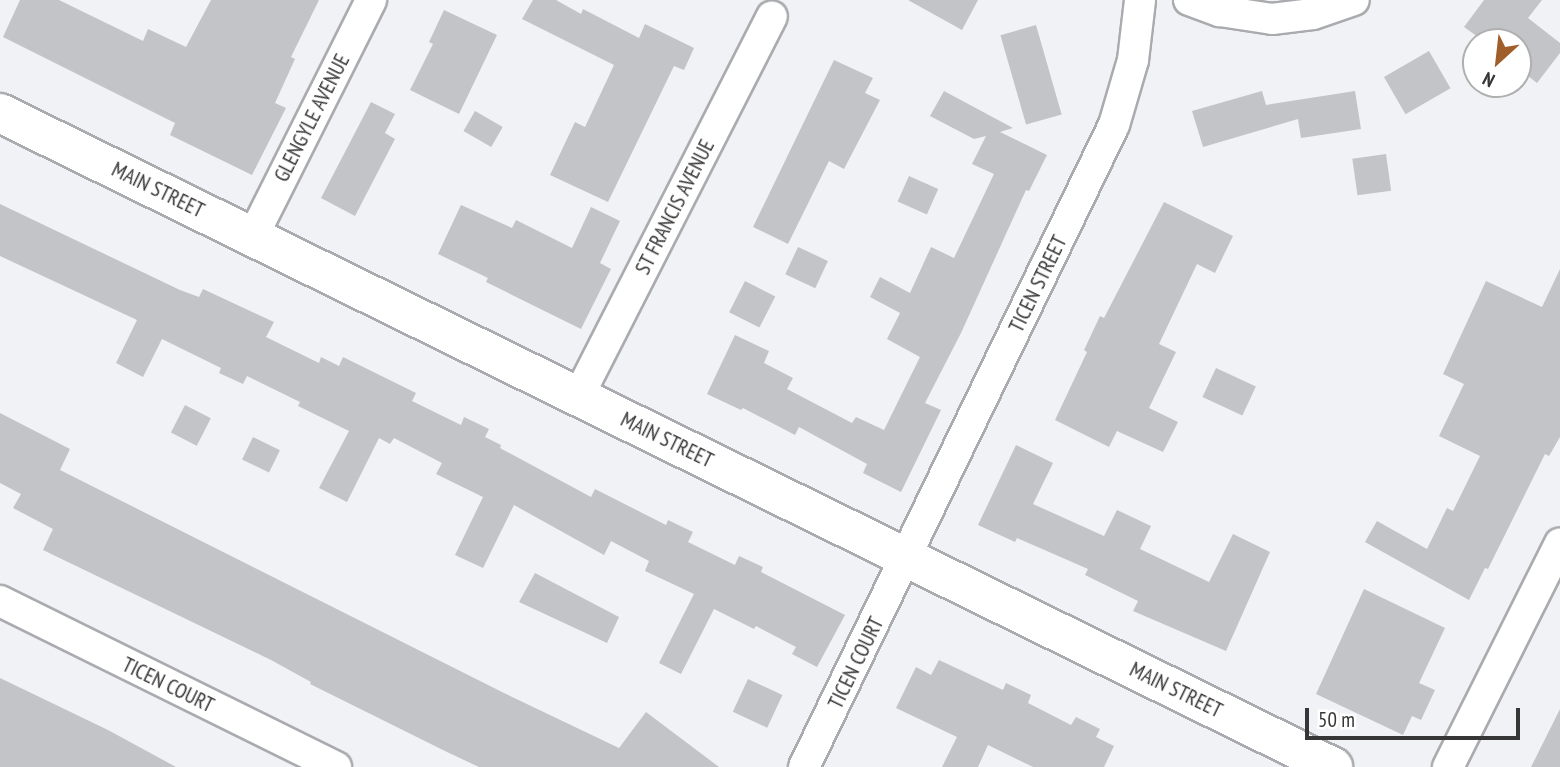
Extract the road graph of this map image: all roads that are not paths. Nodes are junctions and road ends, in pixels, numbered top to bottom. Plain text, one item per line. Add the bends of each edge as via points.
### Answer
1 (371, 0) edge
2 (1140, 0) edge
3 (1189, 0) edge
4 (1354, 0) edge
5 (772, 17) dead end
6 (0, 113) edge
7 (253, 236) junction
8 (579, 397) junction
9 (1560, 543) edge
10 (906, 558) junction
11 (0, 601) edge
12 (336, 767) edge
13 (804, 767) edge
14 (1333, 767) edge
15 (1448, 767) edge

1 - 7 street, GLENGYLE AVENUE
2 - 10 street, TICEN STREET via 1133,60 1114,125
3 - 4 street via 1220,11 1272,19 1313,14
5 - 8 street, ST FRANCIS AVENUE
6 - 7 street, MAIN STREET
7 - 8 street, MAIN STREET
8 - 10 street, MAIN STREET
9 - 15 street
10 - 13 street, TICEN COURT
10 - 14 street, MAIN STREET
11 - 12 street, TICEN COURT

